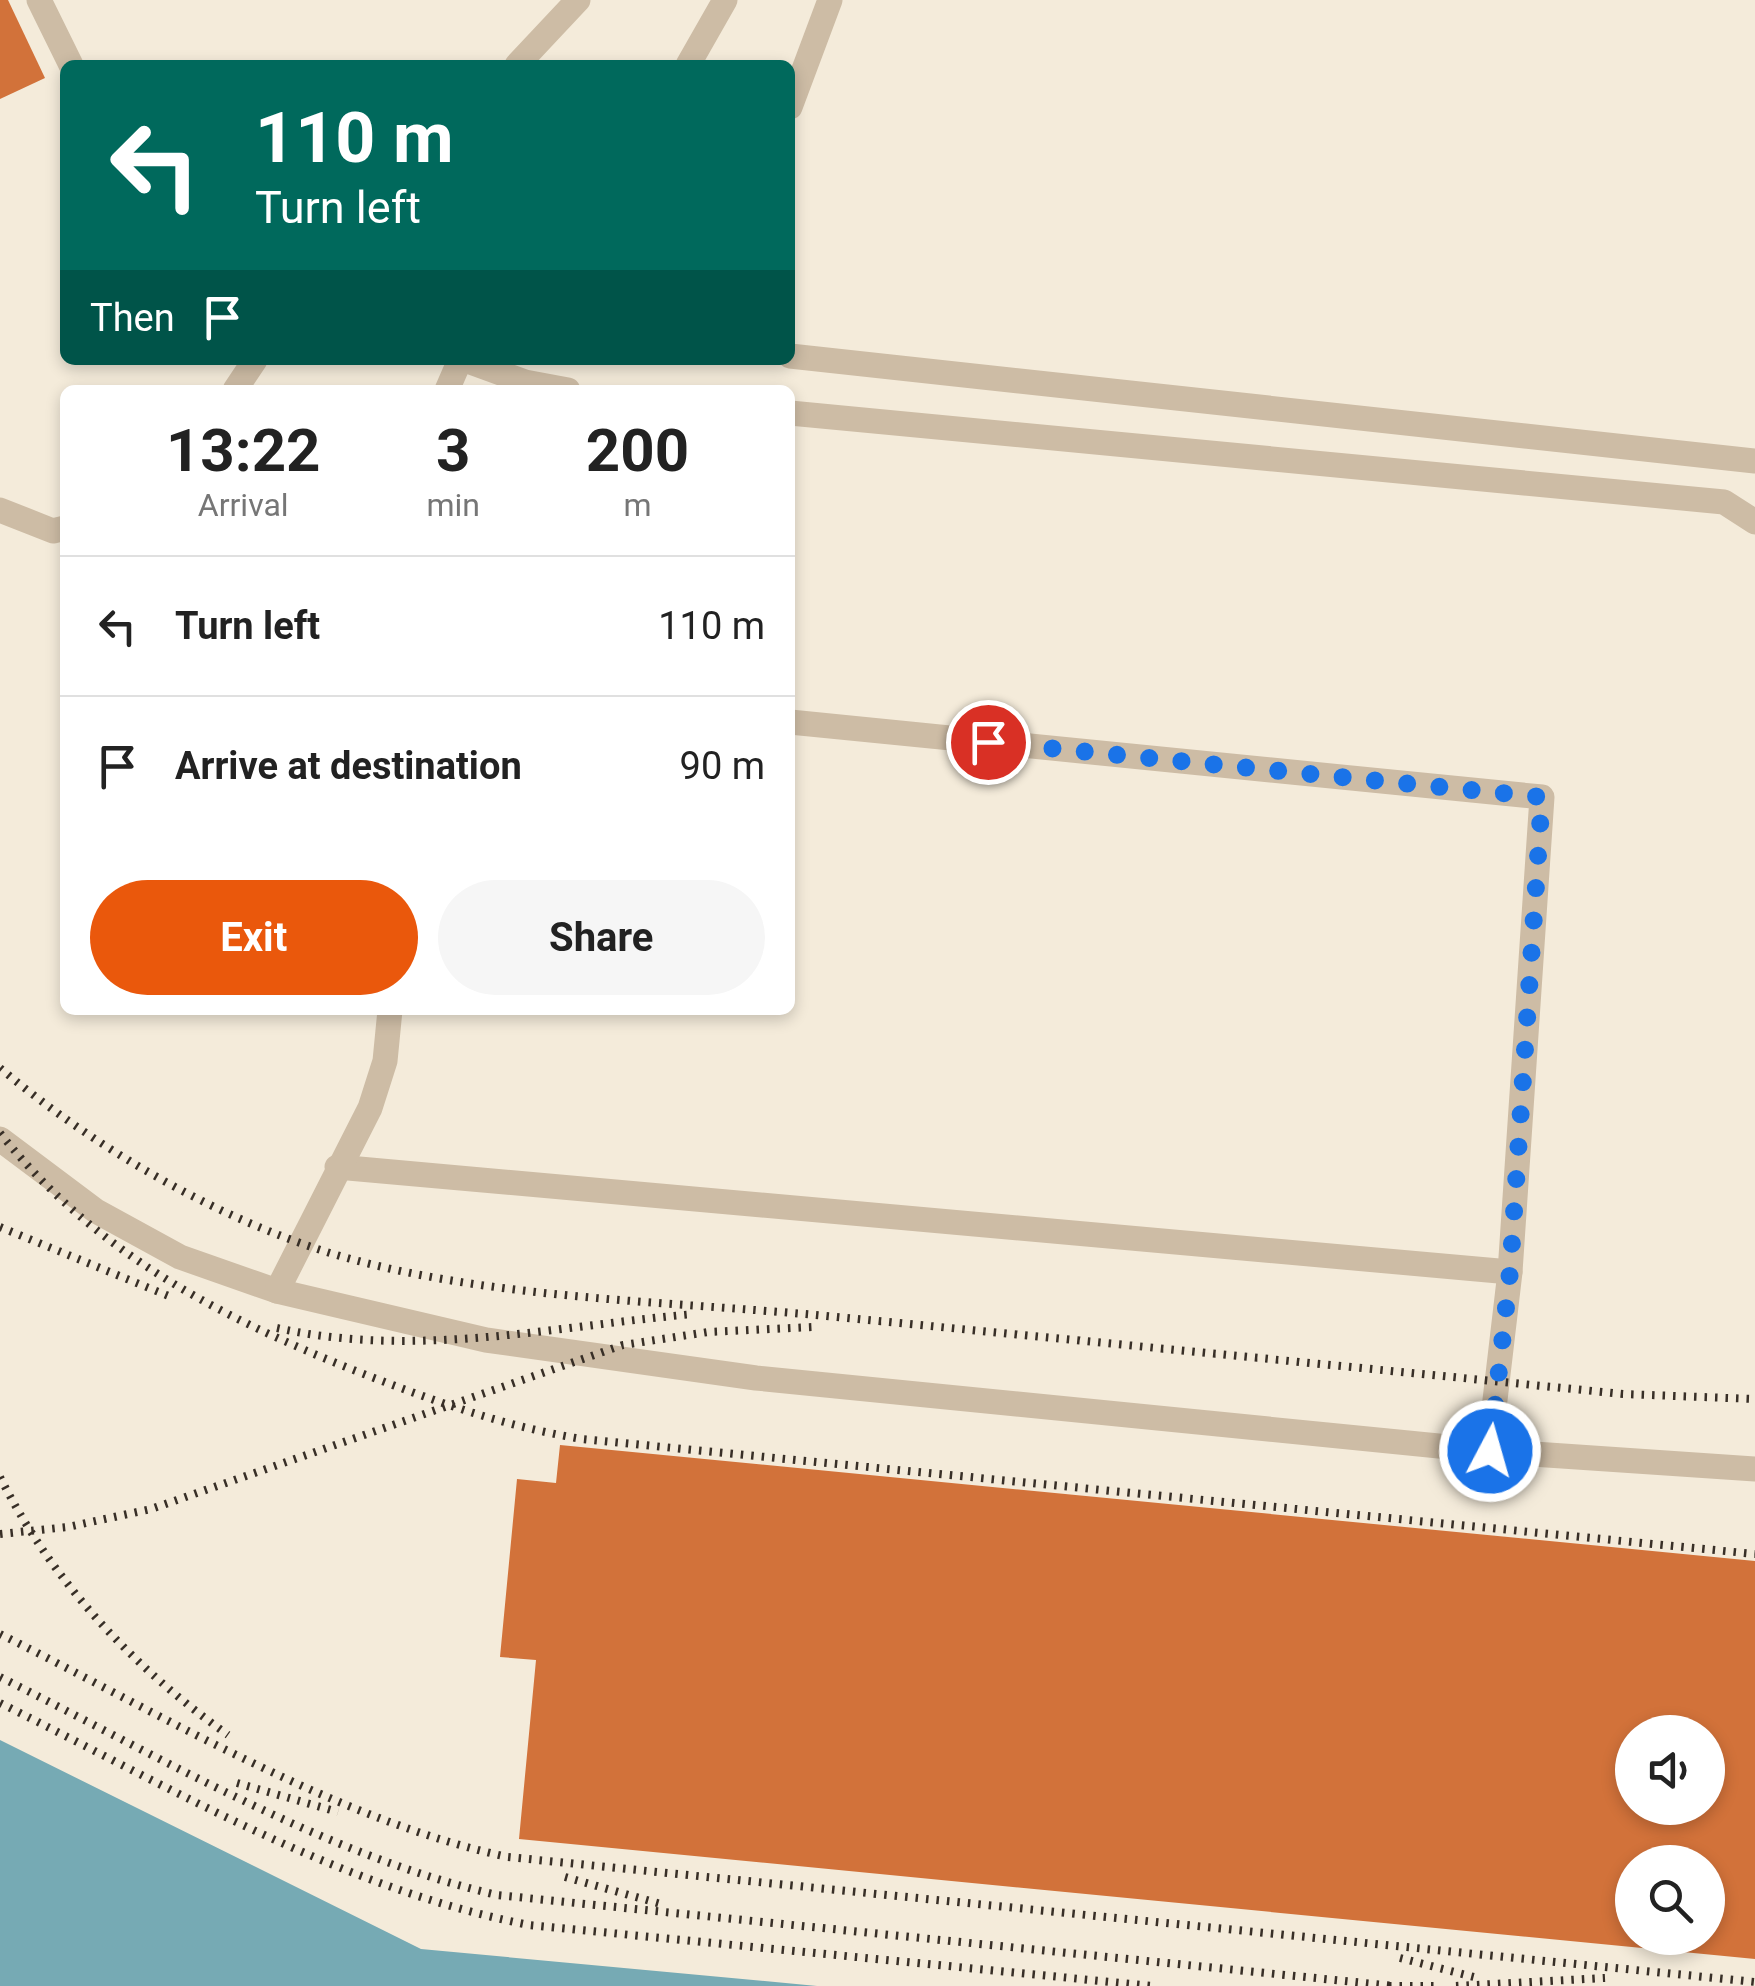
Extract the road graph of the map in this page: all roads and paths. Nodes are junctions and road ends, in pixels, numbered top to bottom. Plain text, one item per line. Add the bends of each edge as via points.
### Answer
1 (39, 0) edge
2 (578, 0) edge
3 (725, 0) edge
4 (830, 0) edge
5 (69, 60) edge
6 (522, 60) edge
7 (691, 60) edge
8 (795, 94) edge
9 (795, 357) edge
10 (477, 365) edge
11 (542, 385) edge
12 (795, 413) edge
13 (1755, 461) edge
14 (0, 510) edge
15 (1755, 522) edge
16 (60, 529) edge
17 (795, 722) edge
18 (389, 1015) edge
19 (0, 1139) edge
20 (337, 1167) junction
21 (1510, 1272) junction
22 (278, 1291) junction
23 (1490, 1451) junction
24 (1755, 1469) edge

1 - 5 lane
2 - 6 lane
3 - 7 lane
4 - 8 lane
9 - 13 lane
10 - 11 lane
12 - 15 lane via 1724,502
14 - 16 lane
17 - 21 lane via 1542,797
18 - 20 lane via 380,1084
19 - 22 lane via 96,1211 180,1256
20 - 21 lane
20 - 22 lane
21 - 23 lane
22 - 23 lane via 486,1340 698,1370
23 - 24 lane

